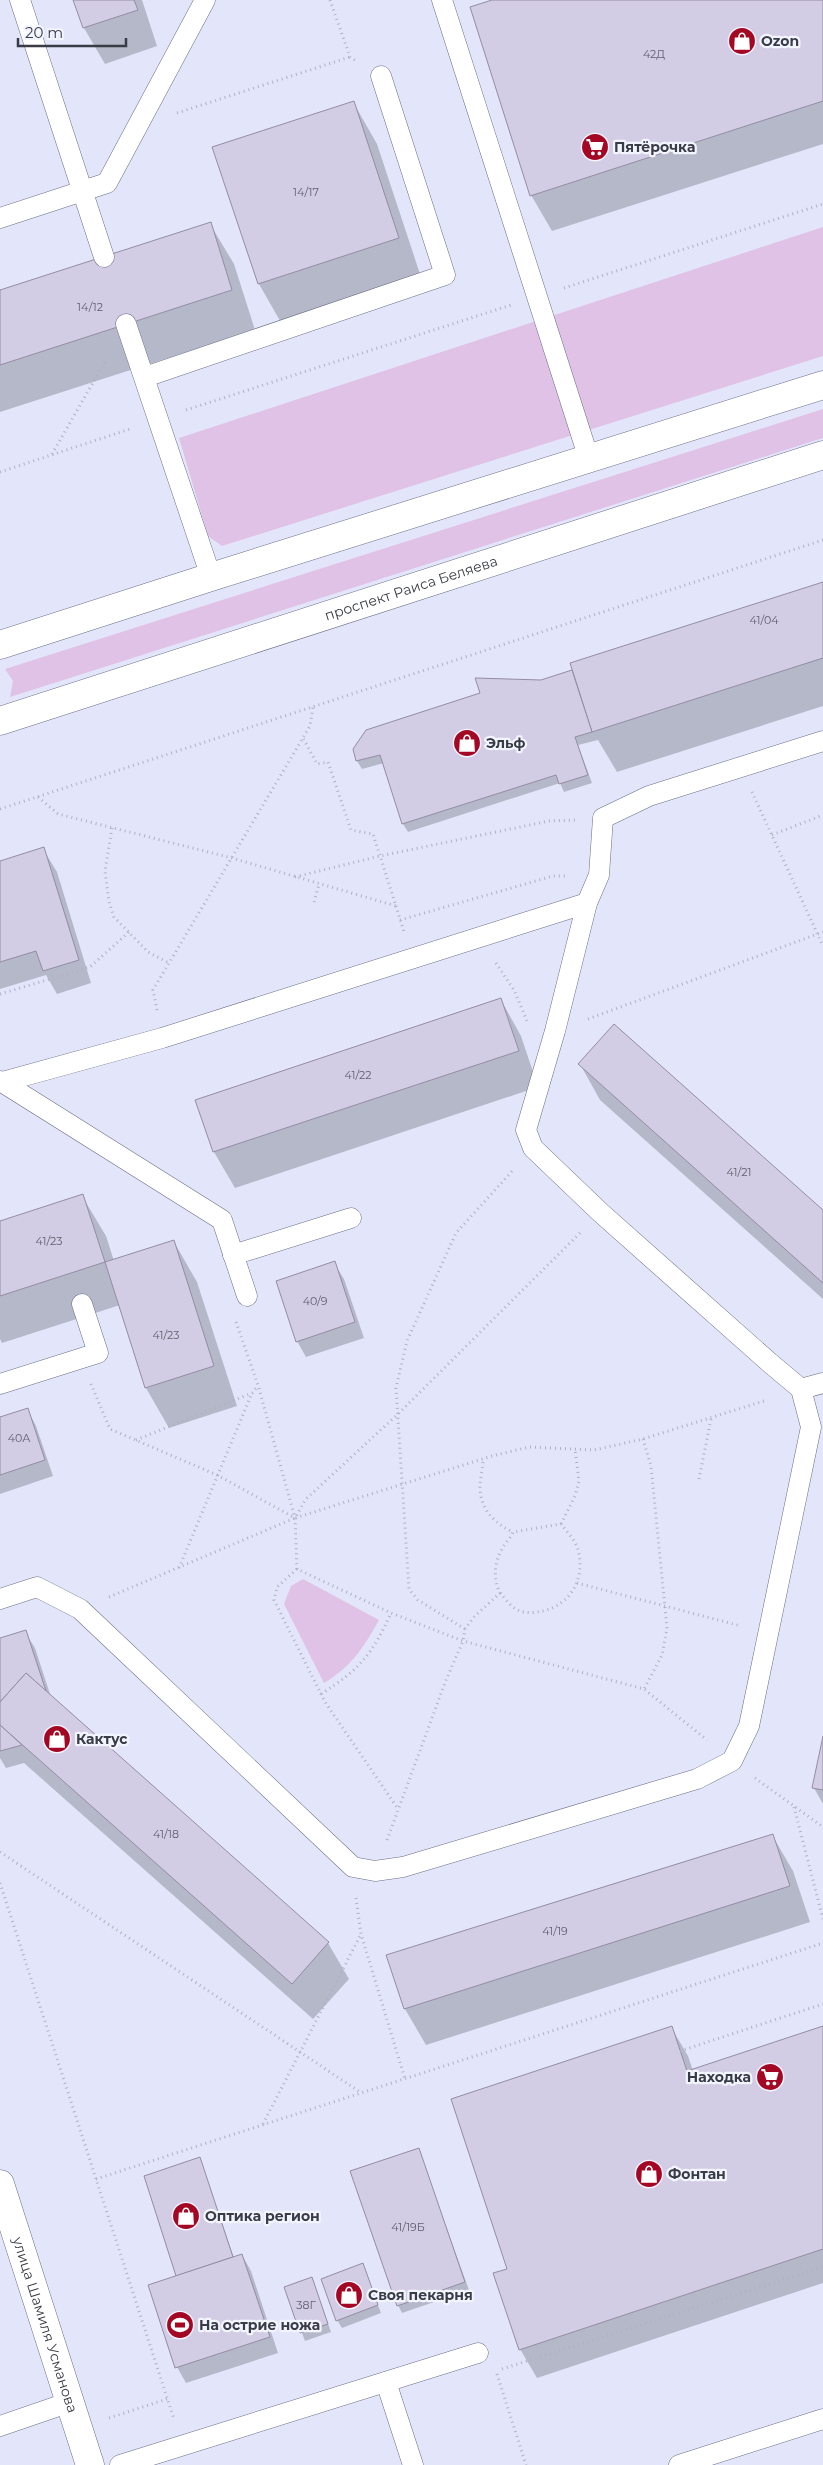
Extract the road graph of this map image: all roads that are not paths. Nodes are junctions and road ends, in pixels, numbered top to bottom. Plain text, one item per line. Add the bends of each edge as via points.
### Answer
1 (20, 0) edge
2 (204, 0) edge
3 (442, 0) edge
4 (381, 76) road end
5 (84, 191) junction
6 (0, 218) edge
7 (104, 257) dead end
8 (126, 324) road end
9 (145, 377) junction
10 (823, 385) edge
11 (823, 455) edge
12 (589, 459) junction
13 (211, 577) junction
14 (0, 645) edge
15 (0, 721) edge
16 (823, 740) edge
17 (587, 903) junction
18 (1, 1082) edge
19 (351, 1218) dead end
20 (233, 1255) junction
21 (247, 1296) road end
22 (82, 1304) dead end
23 (823, 1383) edge
24 (0, 1384) edge
25 (801, 1389) junction
26 (0, 1599) edge
27 (0, 2184) edge
28 (478, 2353) dead end
29 (386, 2382) junction
30 (70, 2402) junction
31 (823, 2419) edge
32 (0, 2426) edge
33 (90, 2465) edge
34 (120, 2465) edge
35 (413, 2465) edge
36 (679, 2465) edge

1 - 5 lane
2 - 5 lane via 107,183
3 - 12 lane
4 - 9 lane via 445,275
5 - 6 lane
5 - 7 lane
8 - 9 lane
9 - 13 lane
10 - 12 street
11 - 15 street, проспект Раиса Беляева
12 - 13 street
13 - 14 street
16 - 17 lane via 648,796 604,818 599,875
17 - 18 lane via 162,1038
17 - 25 lane via 526,1130 533,1148 601,1213
18 - 20 lane via 222,1220
19 - 20 lane
20 - 21 lane
22 - 24 lane via 98,1354
23 - 25 lane
25 - 26 lane via 811,1427 749,1726 732,1761 697,1779 403,1867 375,1871 353,1867 80,1609 37,1587
27 - 30 street, улица Шамиля Усманова
28 - 29 lane
29 - 34 lane
29 - 35 lane
30 - 32 lane
30 - 33 street, улица Шамиля Усманова
31 - 36 lane

